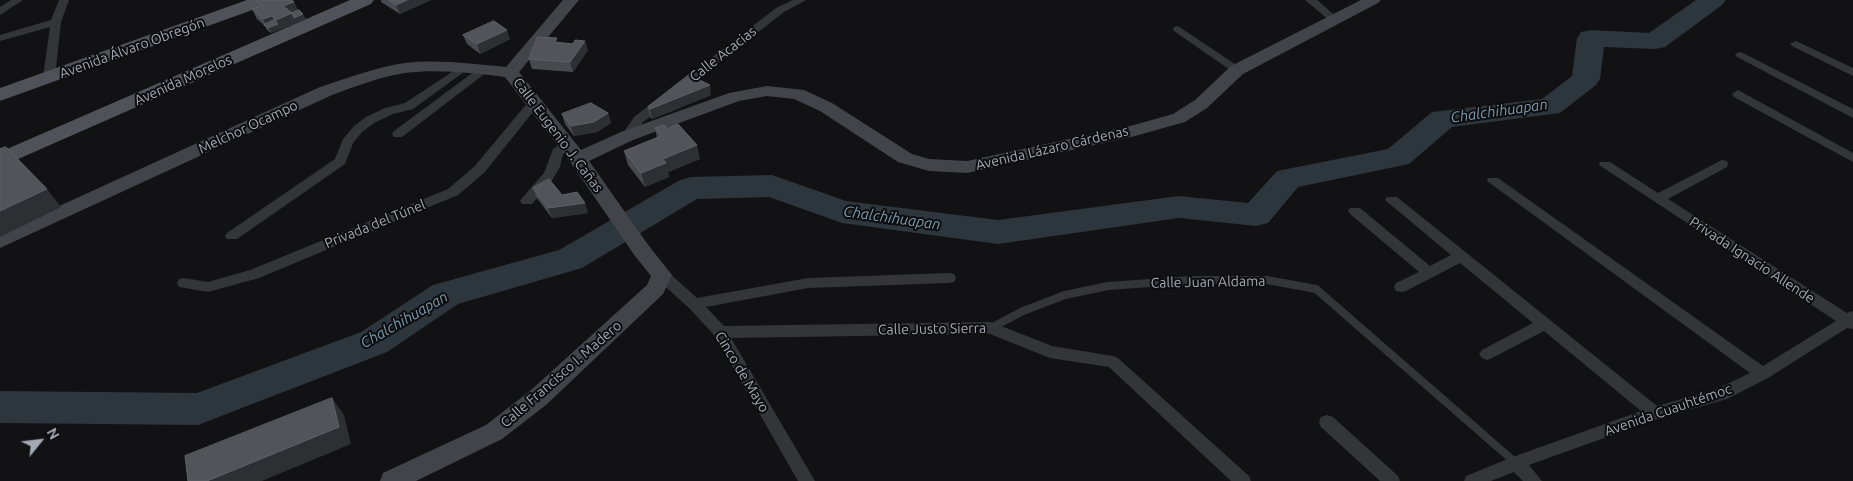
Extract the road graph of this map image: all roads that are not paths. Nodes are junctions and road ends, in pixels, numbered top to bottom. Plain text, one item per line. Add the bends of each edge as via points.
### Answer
1 (18, 0) edge
2 (64, 0) edge
3 (263, 0) edge
4 (366, 0) edge
5 (571, 0) edge
6 (801, 0) edge
7 (1310, 0) edge
8 (1373, 0) edge
9 (0, 12) edge
10 (1334, 19) junction
11 (56, 22) junction
12 (1178, 29) dead end
13 (0, 38) edge
14 (1796, 44) dead end
15 (1741, 55) dead end
16 (464, 67) junction
17 (483, 70) junction
18 (1237, 70) junction
19 (510, 72) junction
20 (1853, 73) edge
21 (49, 78) junction
22 (1738, 94) dead end
23 (0, 95) edge
24 (533, 104) junction
25 (1853, 114) edge
26 (398, 134) dead end
27 (627, 136) junction
28 (572, 152) junction
29 (1853, 158) edge
30 (0, 160) edge
31 (1722, 164) dead end
32 (1605, 165) dead end
33 (1493, 182) dead end
34 (1658, 198) junction
35 (1392, 200) dead end
36 (527, 201) dead end
37 (1355, 211) dead end
38 (232, 236) dead end
39 (0, 241) edge
40 (1462, 256) junction
41 (1428, 272) junction
42 (662, 275) junction
43 (949, 278) dead end
44 (184, 282) dead end
45 (1401, 286) dead end
46 (694, 304) junction
47 (1851, 321) edge
48 (1544, 324) junction
49 (992, 328) junction
50 (720, 332) junction
51 (1487, 354) dead end
52 (1763, 374) junction
53 (1655, 413) junction
54 (1327, 422) dead end
55 (1516, 463) junction
56 (392, 481) edge
57 (807, 481) edge
58 (1243, 481) edge
59 (1392, 481) edge
60 (1472, 481) edge
61 (1534, 481) edge

1 - 9 street
2 - 11 street
3 - 21 main road, Avenida Álvaro Obregón
4 - 30 main road, Avenida Morelos
5 - 19 street, Calle Eugenio J. Cañas
6 - 27 street, Calle Acacias via 780,10 638,120
7 - 10 street
8 - 10 street, Avenida Lázaro Cárdenas
10 - 18 street, Avenida Lázaro Cárdenas
11 - 13 street
11 - 21 street
12 - 18 street
14 - 20 street
15 - 25 street
16 - 17 street, Melchor Ocampo
16 - 38 street via 409,106 370,120 347,142 341,161
16 - 39 street, Melchor Ocampo via 407,68 326,91
17 - 19 street, Melchor Ocampo
17 - 26 street
18 - 27 street, Avenida Lázaro Cárdenas via 1201,104 1179,118 967,167 929,165 905,158 826,107 798,94 767,91 734,97
19 - 24 street, Calle Eugenio J. Cañas
21 - 23 main road, Avenida Álvaro Obregón
22 - 29 street
24 - 28 street, Calle Eugenio J. Cañas
24 - 44 street, Privada del Túnel via 479,170 453,192 254,274 208,287
27 - 28 street, Avenida Lázaro Cárdenas
28 - 36 street via 556,152 555,167
28 - 42 street, Calle Eugenio J. Cañas
31 - 34 street
32 - 34 street, Privada Ignacio Allende
33 - 52 street
34 - 47 street, Privada Ignacio Allende
35 - 40 street
37 - 41 street
40 - 41 street
40 - 48 street
41 - 45 street
42 - 46 street, Cinco de Mayo
42 - 56 street, Calle Francisco I. Madero via 656,289 538,398 494,432
43 - 46 street via 808,283
46 - 50 street, Cinco de Mayo
47 - 52 street, Avenida Cuauhtémoc
48 - 51 street
48 - 53 street
49 - 50 street, Calle Justo Sierra
49 - 55 lane, Calle Juan Aldama via 1065,295 1108,286 1191,280 1267,280 1316,289
49 - 58 street, Calle Justo Sierra via 1050,352 1113,362
50 - 57 street, Cinco de Mayo
52 - 53 street, Avenida Cuauhtémoc via 1720,394
53 - 55 street, Avenida Cuauhtémoc
54 - 59 street
55 - 60 street, Avenida Cuauhtémoc
55 - 61 street

